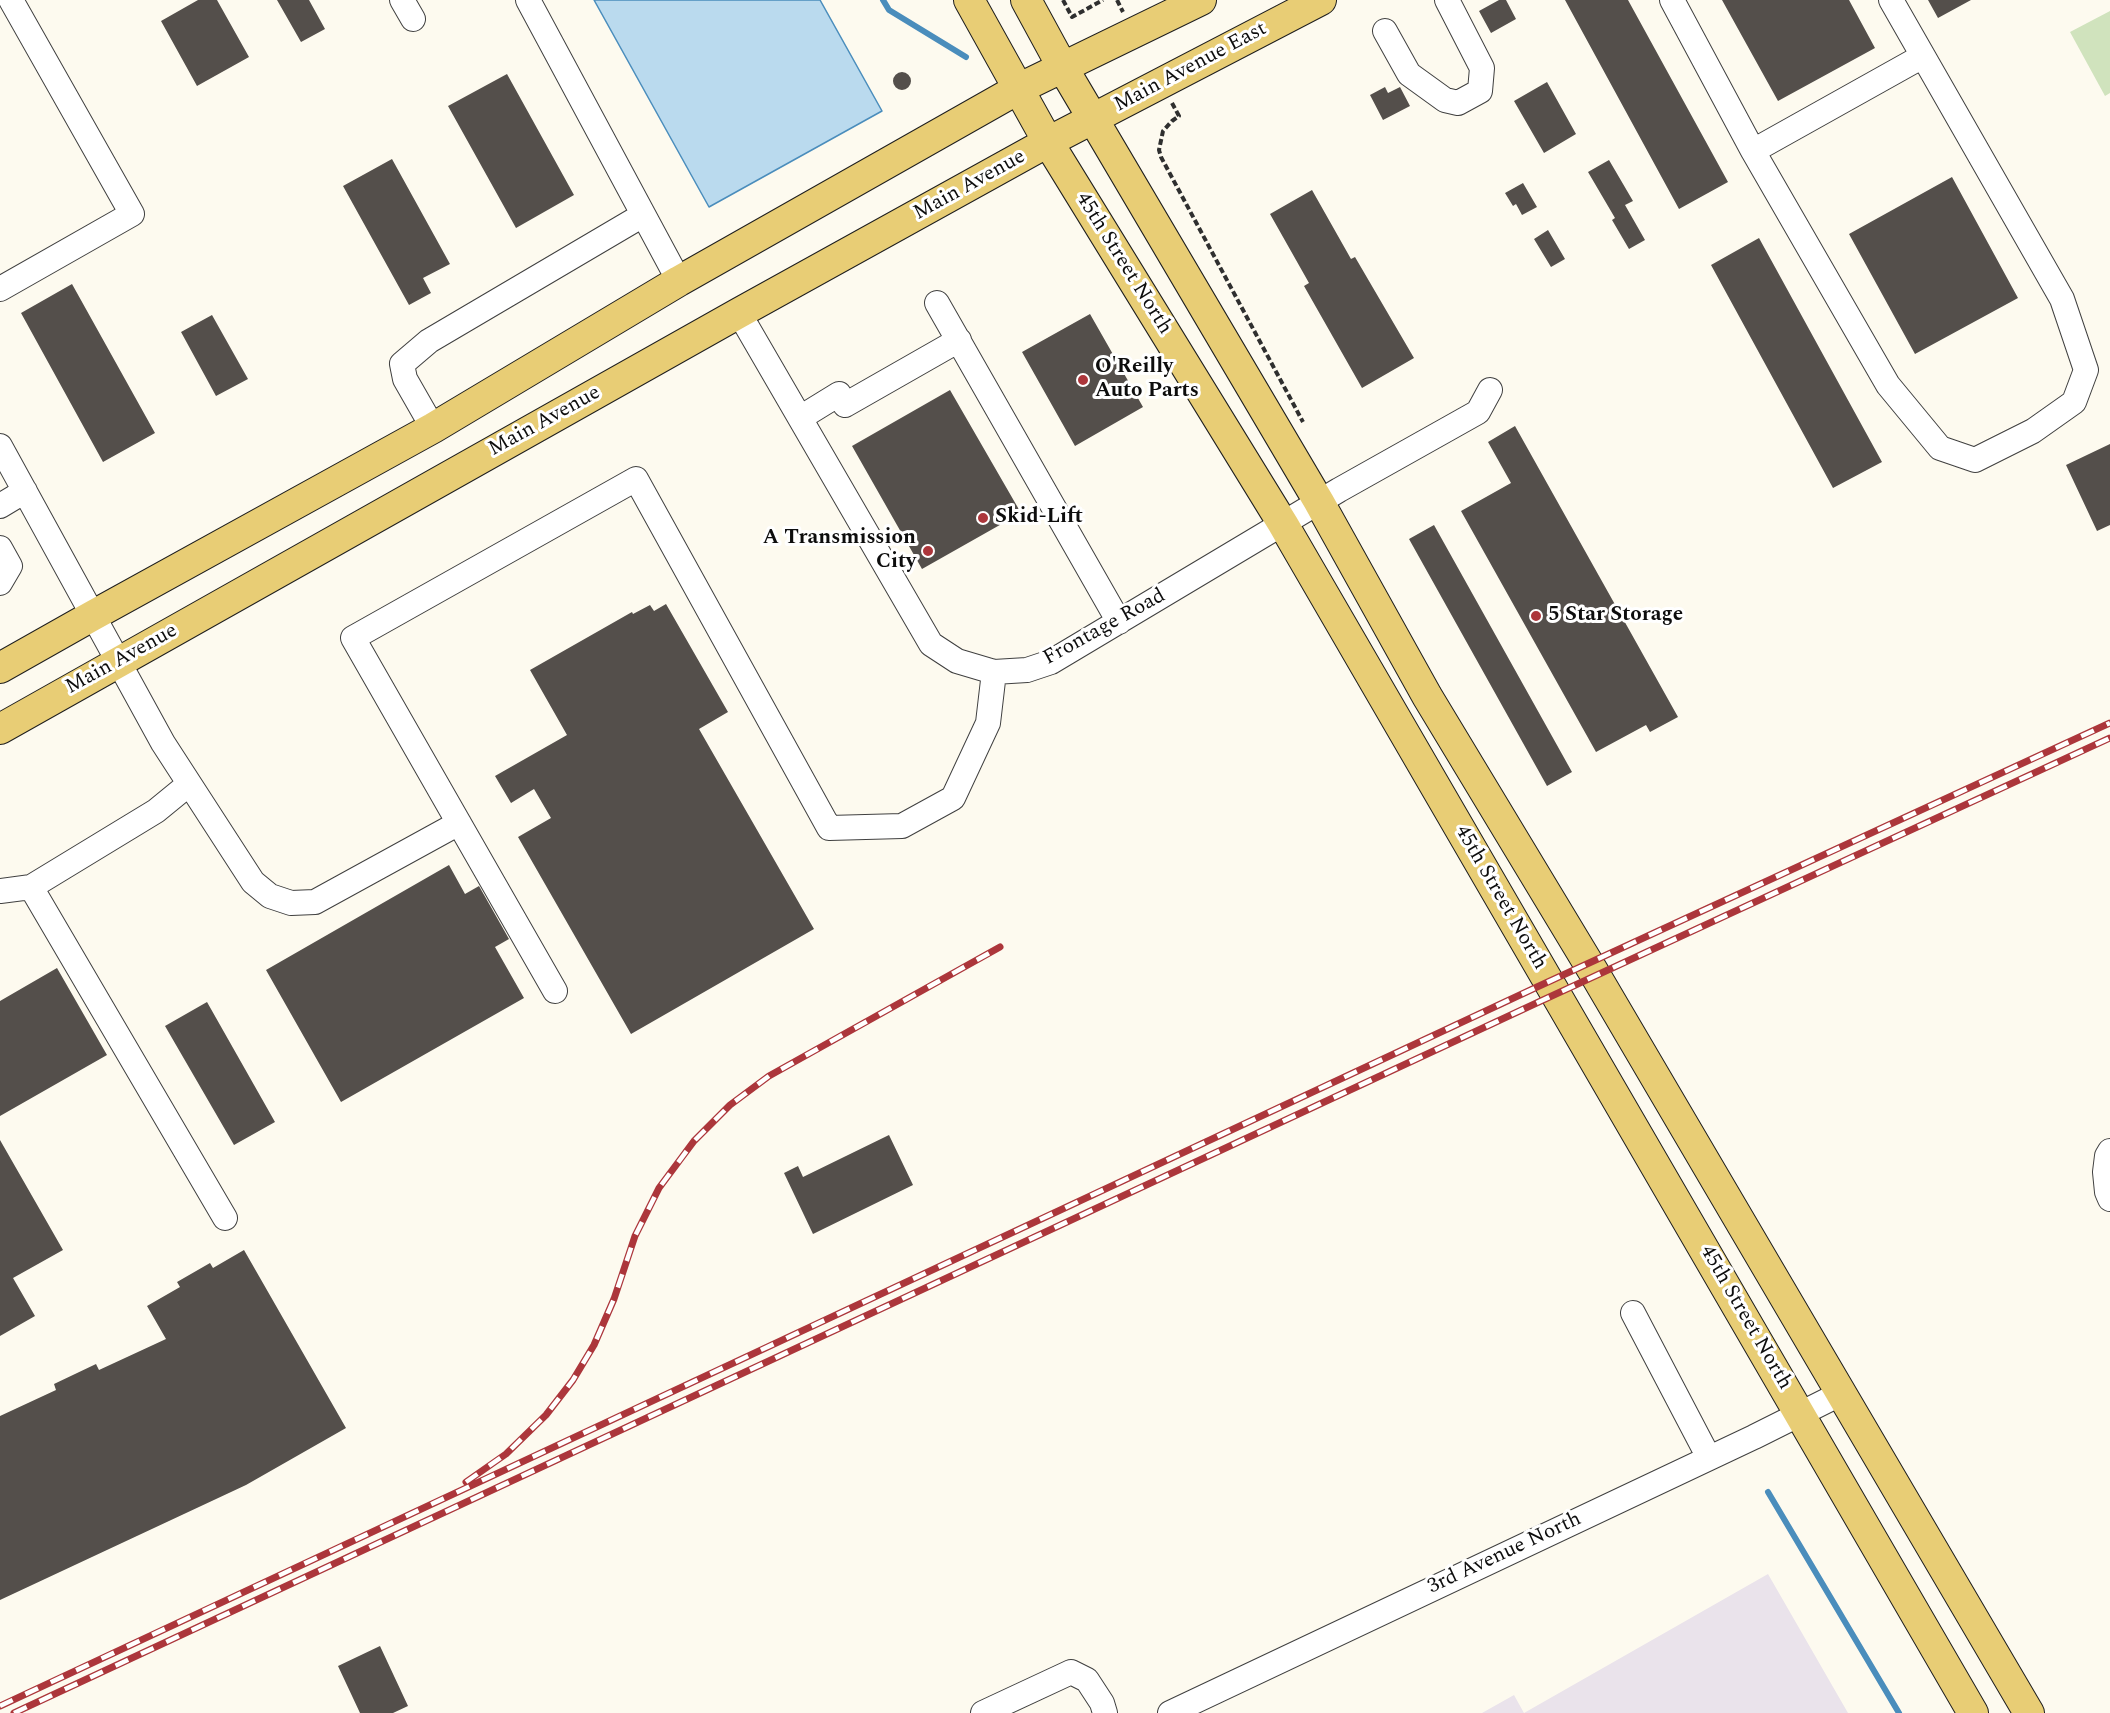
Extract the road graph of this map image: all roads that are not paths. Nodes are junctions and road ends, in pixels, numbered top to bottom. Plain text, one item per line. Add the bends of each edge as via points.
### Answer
1 (11, 0) edge
2 (528, 0) edge
3 (969, 0) edge
4 (1026, 0) edge
5 (1201, 0) edge
6 (1321, 0) edge
7 (1448, 0) edge
8 (1672, 0) edge
9 (1891, 0) edge
10 (1384, 32) dead end
11 (1923, 56) junction
12 (1063, 68) junction
13 (1018, 89) junction
14 (1093, 119) junction
15 (1048, 142) junction
16 (1753, 151) junction
17 (643, 215) junction
18 (679, 281) junction
19 (0, 289) edge
20 (938, 303) dead end
21 (739, 313) junction
22 (959, 340) junction
23 (1490, 390) dead end
24 (800, 418) junction
25 (433, 428) junction
26 (0, 446) edge
27 (25, 491) junction
28 (1320, 502) junction
29 (0, 506) edge
30 (1283, 524) junction
31 (0, 548) edge
32 (0, 583) edge
33 (92, 616) junction
34 (1119, 622) junction
35 (118, 662) junction
36 (0, 668) edge
37 (994, 672) junction
38 (0, 729) edge
39 (189, 784) junction
40 (459, 823) junction
41 (32, 887) junction
42 (0, 891) edge
43 (555, 990) dead end
44 (2110, 1151) edge
45 (2110, 1199) edge
46 (225, 1218) dead end
47 (1633, 1313) dead end
48 (1840, 1394) junction
49 (1800, 1413) junction
50 (1709, 1458) junction
51 (983, 1713) edge
52 (1105, 1713) edge
53 (1170, 1713) edge
54 (1973, 1713) edge
55 (2029, 1713) edge

1 - 19 street via 132,214
2 - 17 street
3 - 13 main road, 45th Street North
4 - 12 main road, 45th Street North
5 - 12 main road
6 - 14 main road, Main Avenue East
7 - 10 street via 1482,68 1480,91 1458,103 1445,100 1409,74
8 - 16 street
9 - 11 street
11 - 16 street
11 - 16 street via 2062,299 2086,370 2074,402 2033,431 1975,460 1940,448 1887,385
12 - 13 main road
12 - 14 main road, 45th Street North
13 - 15 main road, 45th Street North
13 - 18 main road
14 - 15 main road, Main Avenue
14 - 28 main road, 45th Street North
15 - 21 main road, Main Avenue
15 - 30 main road, 45th Street North
17 - 18 street
17 - 25 street via 429,341 402,364 405,379
18 - 25 main road
20 - 22 street
21 - 24 street, Frontage Road
21 - 35 main road, Main Avenue
22 - 24 street via 845,405 839,394
22 - 34 street
23 - 28 street, Frontage Road via 1478,412
24 - 37 street, Frontage Road via 931,644 957,661
25 - 33 main road
26 - 27 street
27 - 29 street
27 - 33 street
28 - 30 street, Frontage Road
28 - 48 main road, 45th Street North via 1427,696
30 - 34 street, Frontage Road
30 - 49 main road, 45th Street North
31 - 32 street via 10,566
33 - 35 street
33 - 36 main road
34 - 37 street, Frontage Road via 1051,662 1027,670
35 - 38 main road, Main Avenue
35 - 39 street
37 - 40 street via 988,723 952,798 902,826 829,828 636,479 353,638
39 - 40 street via 253,882 270,896 291,903 315,902
39 - 41 street via 156,811
40 - 43 street
41 - 42 street
41 - 46 street
44 - 45 street via 2105,1172
47 - 50 street
48 - 49 street, 3rd Avenue North
48 - 55 main road, 45th Street North
49 - 50 street, 3rd Avenue North
49 - 54 main road, 45th Street North
50 - 53 street, 3rd Avenue North
51 - 52 street via 1071,1671 1087,1680

